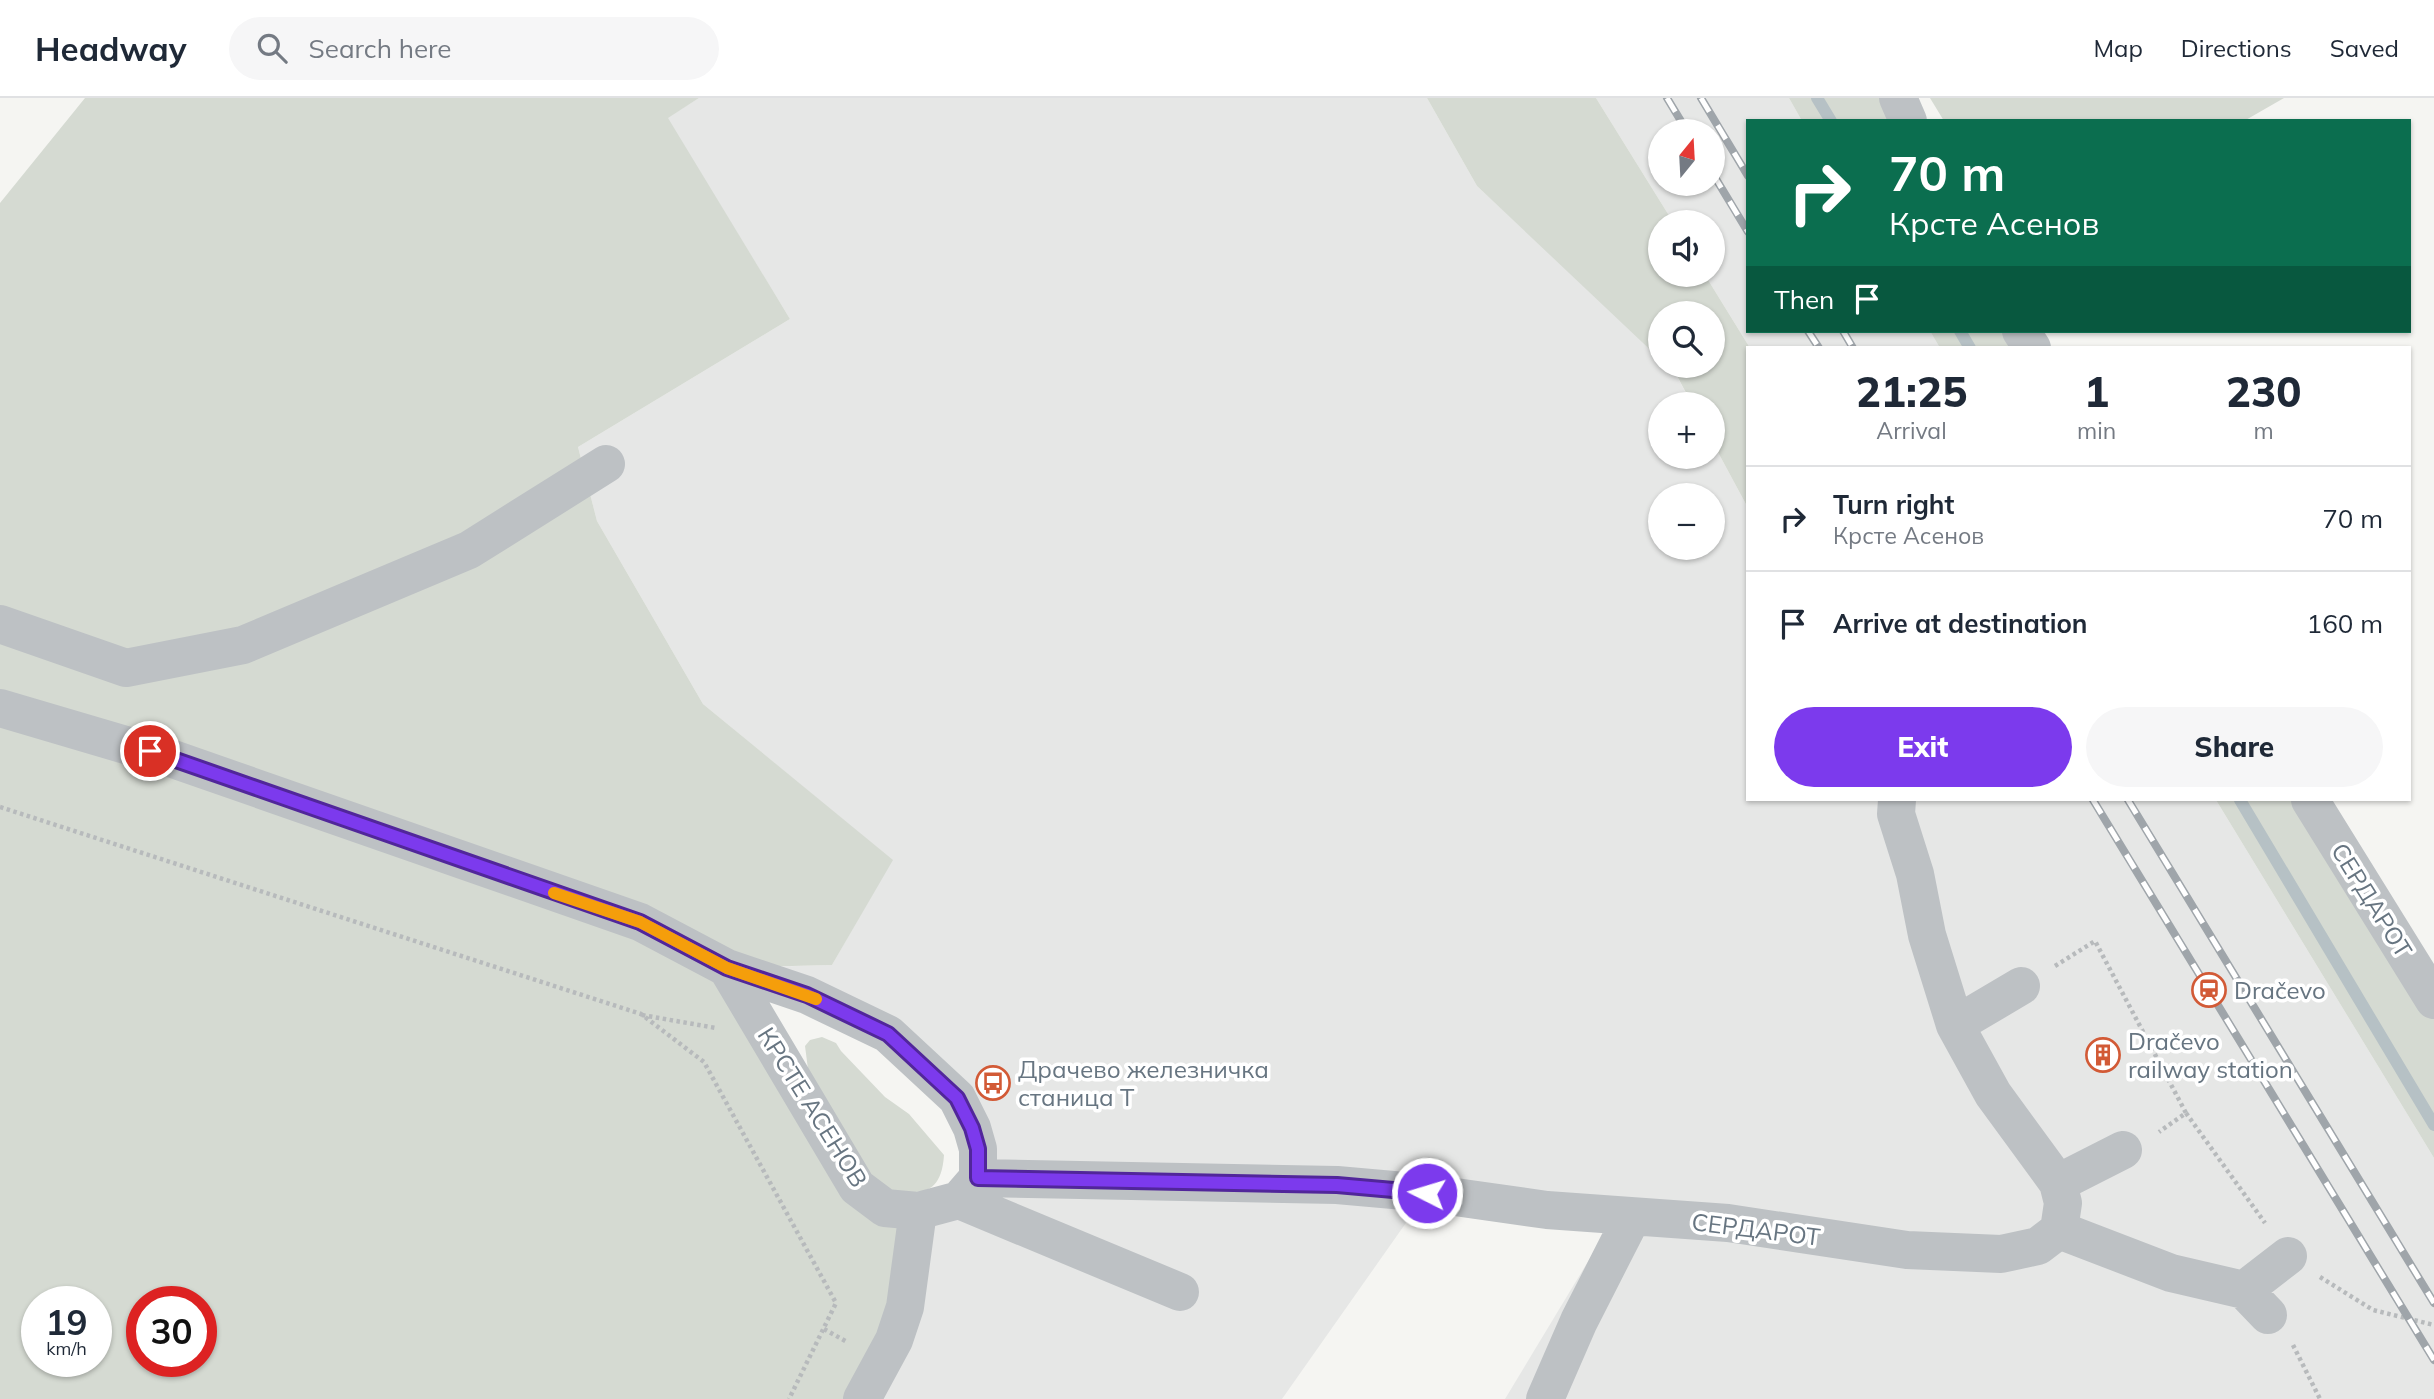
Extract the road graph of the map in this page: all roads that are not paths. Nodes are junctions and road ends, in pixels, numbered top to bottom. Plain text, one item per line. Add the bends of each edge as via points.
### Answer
1 (1898, 98) edge
2 (1907, 119) edge
3 (606, 464) dead end
4 (0, 624) edge
5 (0, 708) edge
6 (1897, 801) edge
7 (2311, 801) edge
8 (727, 968) junction
9 (2021, 986) road end
10 (2434, 1000) edge
11 (1955, 1025) junction
12 (2139, 1142) road end
13 (2058, 1184) junction
14 (968, 1189) junction
15 (918, 1211) junction
16 (1632, 1217) junction
17 (2059, 1230) junction
18 (2288, 1256) dead end
19 (1180, 1292) dead end
20 (862, 1399) edge
21 (1545, 1399) edge

1 - 2 street
3 - 4 street via 469,550 243,645 126,668
5 - 8 street, КРСТЕ АСЕНОВ via 173,759 640,922
6 - 11 street via 1896,814 1915,874 1927,935
7 - 10 street, СЕРДАРОТ
8 - 14 street, КРСТЕ АСЕНОВ via 807,995 888,1034 957,1098 978,1149
8 - 15 street, КРСТЕ АСЕНОВ via 857,1187 885,1208
9 - 11 street
11 - 13 street via 1993,1094
12 - 13 street
13 - 17 street via 2063,1203
14 - 15 street, КРСТЕ АСЕНОВ
14 - 16 street, СЕРДАРОТ via 1337,1185
14 - 19 street
15 - 20 street via 905,1307 894,1340
16 - 17 street, СЕРДАРОТ via 1728,1223 1907,1250 2001,1254 2038,1246
16 - 21 street
17 - 18 street via 2256,1303

